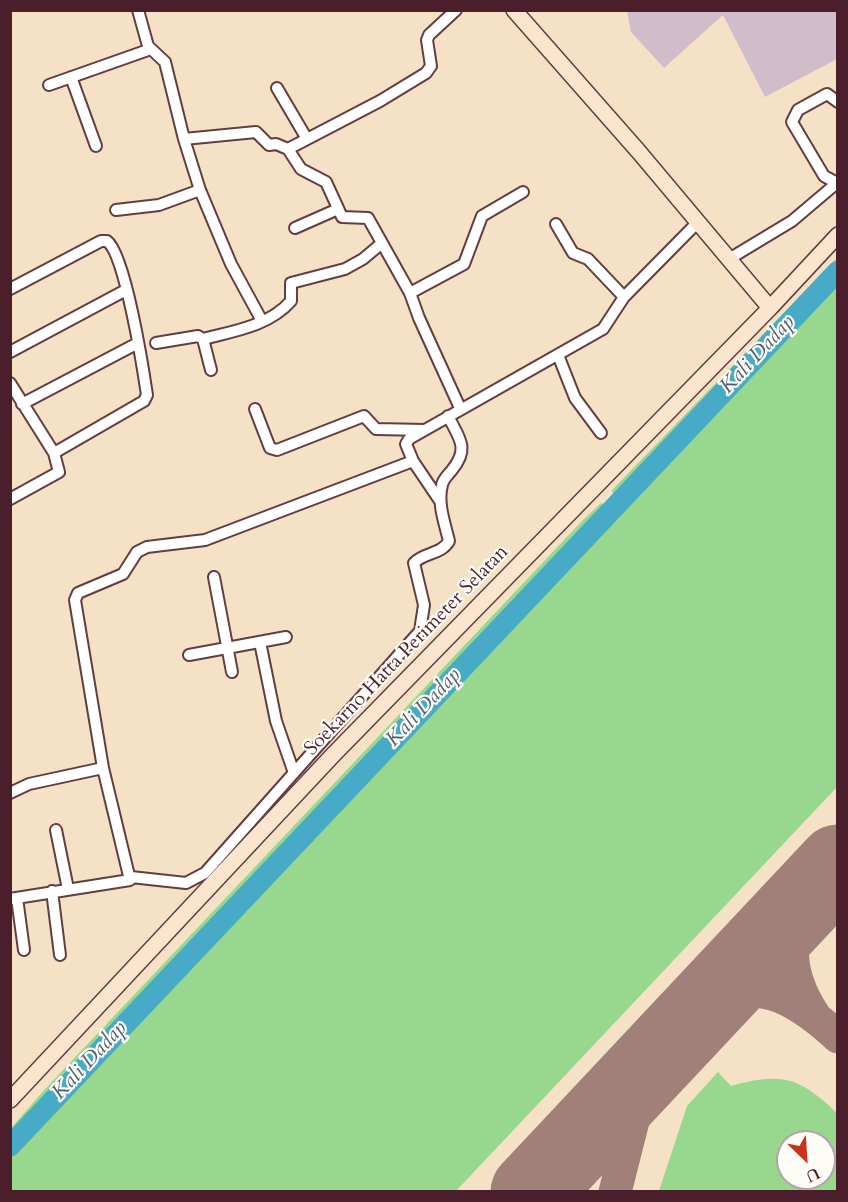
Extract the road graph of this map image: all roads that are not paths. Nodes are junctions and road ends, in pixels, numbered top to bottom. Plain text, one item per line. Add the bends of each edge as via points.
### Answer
1 (138, 10) edge
2 (456, 10) edge
3 (514, 10) edge
4 (151, 49) junction
5 (71, 77) junction
6 (49, 85) dead end
7 (277, 88) dead end
8 (837, 102) edge
9 (184, 139) junction
10 (307, 139) junction
11 (96, 146) dead end
12 (288, 149) junction
13 (837, 183) edge
14 (200, 190) junction
15 (523, 192) dead end
16 (338, 209) junction
17 (116, 210) dead end
18 (697, 223) junction
19 (556, 224) dead end
20 (295, 228) dead end
21 (837, 235) edge
22 (382, 243) junction
23 (729, 259) junction
24 (10, 289) edge
25 (126, 290) junction
26 (410, 293) junction
27 (624, 297) junction
28 (770, 308) junction
29 (262, 321) junction
30 (202, 339) junction
31 (138, 343) junction
32 (156, 343) dead end
33 (10, 352) edge
34 (558, 355) junction
35 (211, 370) dead end
36 (10, 383) edge
37 (22, 404) junction
38 (255, 408) dead end
39 (460, 408) junction
40 (448, 416) junction
41 (425, 430) junction
42 (601, 433) dead end
43 (54, 453) junction
44 (413, 461) junction
45 (10, 499) edge
46 (441, 502) junction
47 (214, 577) dead end
48 (286, 637) dead end
49 (260, 642) junction
50 (227, 647) junction
51 (189, 655) dead end
52 (232, 672) dead end
53 (103, 768) junction
54 (294, 773) junction
55 (10, 793) edge
56 (56, 830) dead end
57 (130, 877) junction
58 (68, 889) junction
59 (52, 891) junction
60 (14, 898) edge
61 (24, 950) dead end
62 (60, 955) dead end
63 (10, 1100) edge

1 - 4 street
2 - 10 street via 429,35 431,66 426,73
3 - 18 main road
4 - 5 street
4 - 9 street via 165,62
5 - 6 street
5 - 11 street
7 - 10 street
8 - 13 street via 827,94 798,110 792,122 824,176
9 - 12 street via 256,132 269,146 276,144
9 - 14 street
10 - 12 street
12 - 16 street via 301,169 326,182
13 - 23 street via 792,221
14 - 17 street via 159,205
14 - 29 street via 231,264
15 - 26 street via 482,216 464,264
16 - 20 street
16 - 22 street via 342,217 368,218
18 - 23 main road
18 - 27 street
19 - 27 street via 573,253 588,259
21 - 28 main road, Soekarno Hatta Perimeter Selatan
22 - 26 street
22 - 29 street via 345,269 291,283 291,301
23 - 28 main road
24 - 25 street via 107,241 114,250
25 - 31 street
25 - 33 street
26 - 39 street
27 - 34 street via 603,329
28 - 63 main road, Soekarno Hatta Perimeter Selatan via 333,755
29 - 30 street
30 - 32 street via 192,335
30 - 35 street
31 - 37 street
31 - 43 street via 147,395 144,402
34 - 39 street
34 - 42 street via 575,398
36 - 37 street
37 - 43 street
38 - 41 street via 270,448 277,450 364,416 376,429
39 - 40 street
40 - 41 street
40 - 46 street via 463,452 442,482
41 - 44 street via 406,444
43 - 45 street via 59,472
44 - 46 street
44 - 53 street via 205,540 147,547 137,552 123,574 78,593 75,600
46 - 54 street via 449,541 438,552 422,556 414,563 424,605 420,631
47 - 50 street
48 - 49 street
49 - 50 street
49 - 54 street via 276,720
50 - 51 street
50 - 52 street
53 - 55 street via 29,784
53 - 57 street
54 - 57 street via 194,881
56 - 58 street
57 - 58 street via 127,882
58 - 59 street
59 - 60 street
59 - 62 street
60 - 61 street

